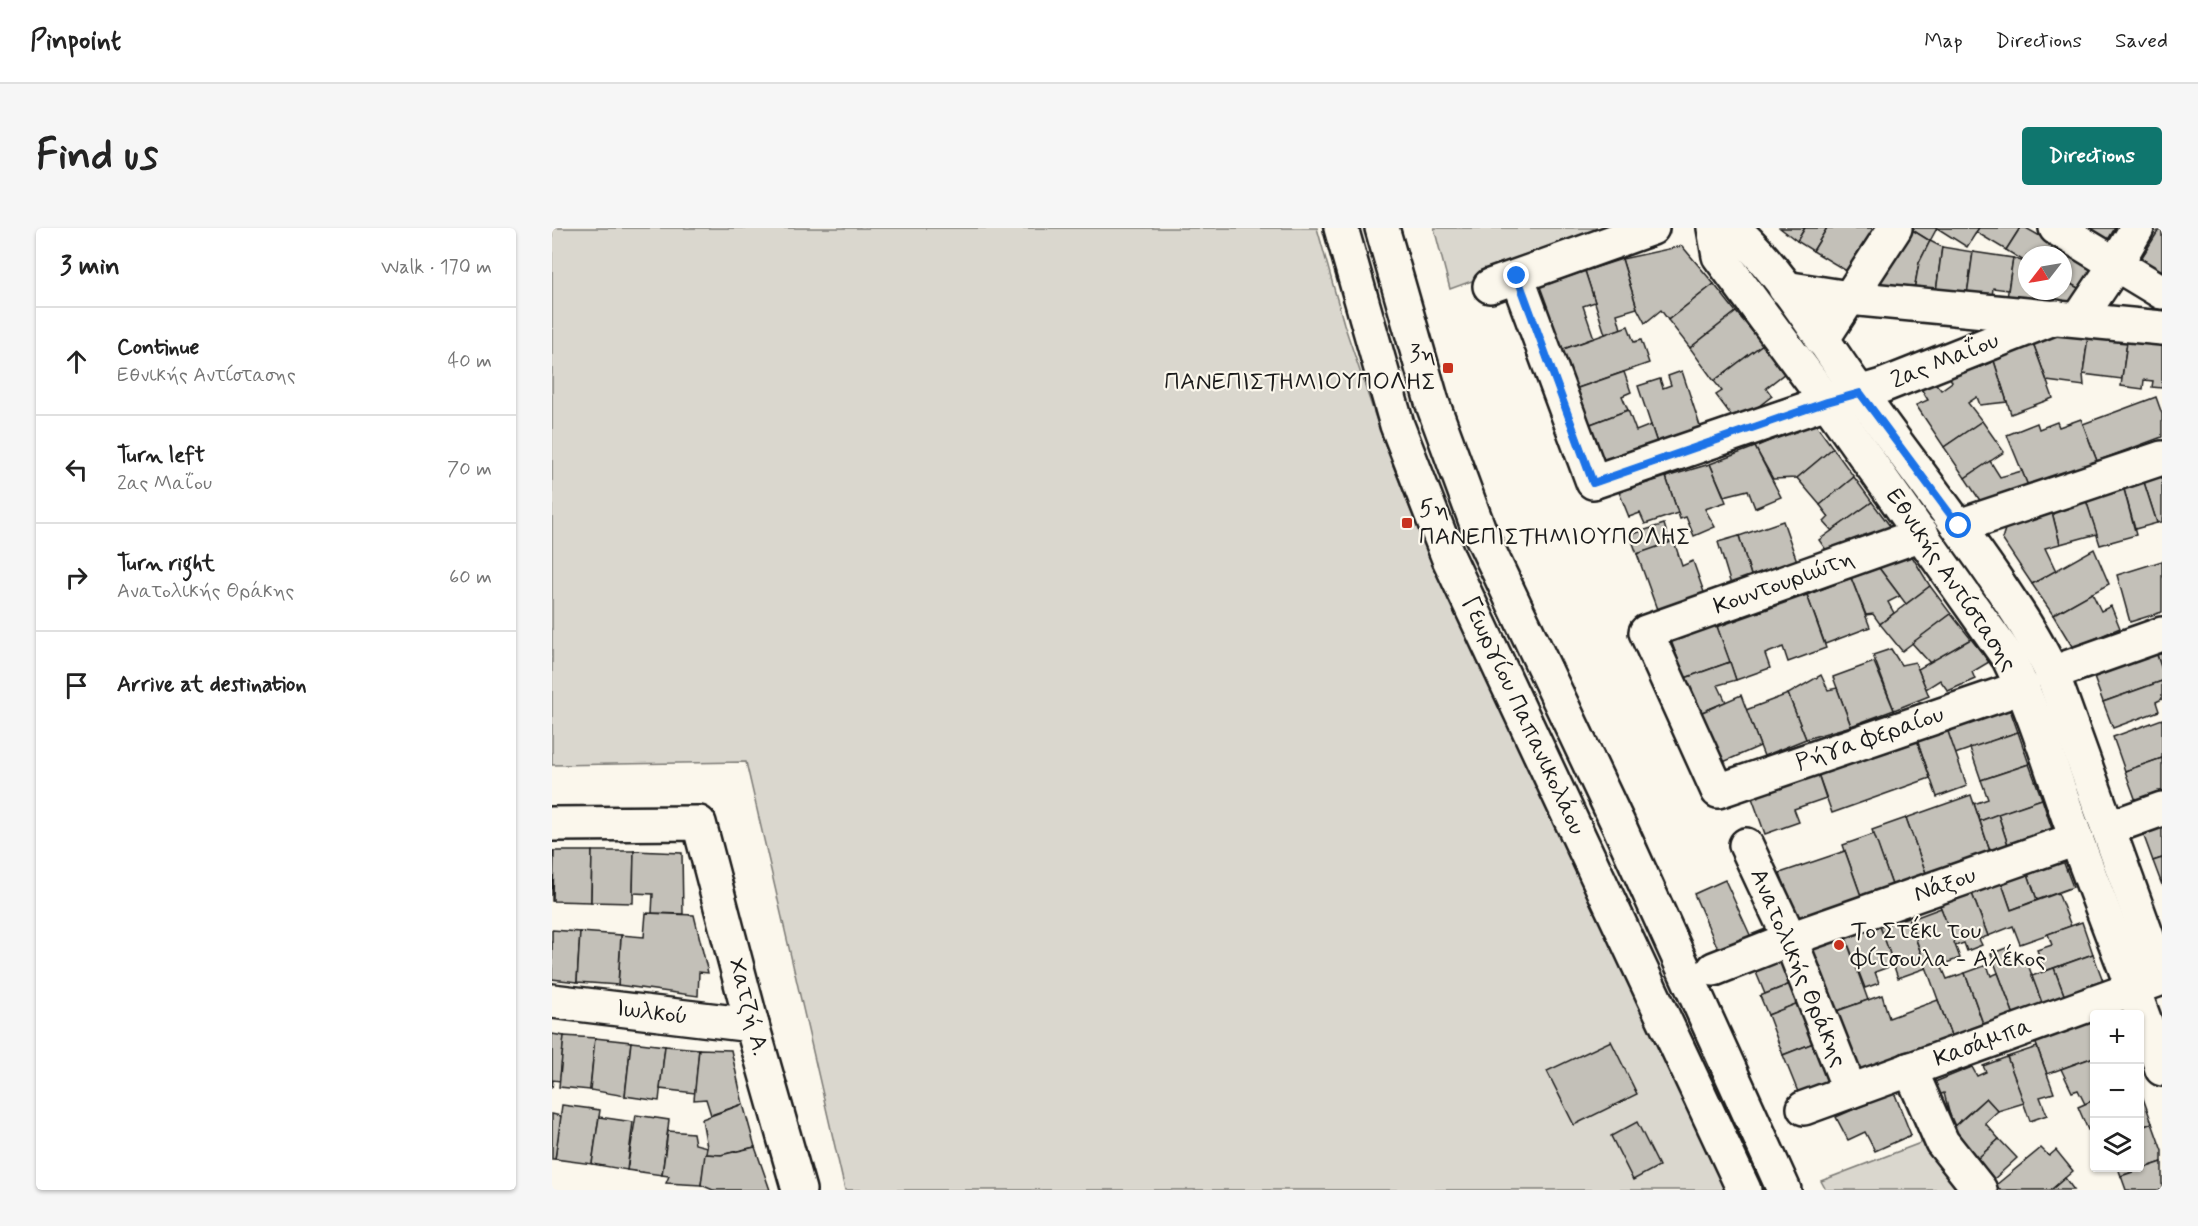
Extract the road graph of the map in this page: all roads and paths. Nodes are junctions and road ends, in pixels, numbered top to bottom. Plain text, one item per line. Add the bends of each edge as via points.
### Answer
1 (1341, 228) edge
2 (1382, 228) edge
3 (1652, 228) edge
4 (1714, 228) edge
5 (1733, 228) edge
6 (1895, 228) edge
7 (2056, 228) edge
8 (2137, 228) edge
9 (2116, 264) junction
10 (1785, 288) junction
11 (2162, 291) edge
12 (1849, 298) junction
13 (2067, 318) junction
14 (2162, 328) edge
15 (1822, 340) junction
16 (1860, 393) junction
17 (1827, 402) junction
18 (2162, 458) edge
19 (1959, 526) junction
20 (1922, 534) junction
21 (2162, 634) edge
22 (2052, 674) junction
23 (2023, 687) junction
24 (1718, 791) joint
25 (2162, 809) edge
26 (552, 824) edge
27 (2109, 828) junction
28 (2076, 839) junction
29 (1746, 845) dead end
30 (1790, 939) junction
31 (1714, 969) dead end
32 (2153, 982) edge
33 (552, 1000) edge
34 (752, 1025) junction
35 (1910, 1069) junction
36 (2162, 1069) edge
37 (1850, 1091) junction
38 (1804, 1108) dead end
39 (799, 1190) edge
40 (1744, 1190) edge
41 (1784, 1190) edge
42 (1980, 1190) edge

1 - 40 street, Γεωργίου Παπανικολάου via 1397,425 1449,560
2 - 41 street, Γεωργίου Παπανικολάου via 1432,402 1479,530
3 - 17 street, 2ας Μαΐου via 1503,281 1593,483
4 - 17 street, Εθνικής Αντίστασης via 1719,256
5 - 10 street, Εθνικής Αντίστασης
6 - 12 street
7 - 9 street
8 - 9 street
9 - 11 street
9 - 13 street
10 - 12 street, 2ας Μαΐου
10 - 15 street, Εθνικής Αντίστασης
12 - 13 street, 2ας Μαΐου
12 - 15 street
13 - 14 street, 2ας Μαΐου
13 - 16 street, 2ας Μαΐου
15 - 16 street, Εθνικής Αντίστασης
16 - 17 street, 2ας Μαΐου
16 - 19 street, Εθνικής Αντίστασης
17 - 20 street, Εθνικής Αντίστασης
18 - 19 street
19 - 22 street, Εθνικής Αντίστασης via 2023,620
20 - 23 street, Εθνικής Αντίστασης via 2010,659
20 - 24 street, Κουντουριώτη via 1646,632
21 - 22 street
22 - 27 street, Εθνικής Αντίστασης
23 - 24 street, Ρήγα Φεραίου
23 - 28 street, Εθνικής Αντίστασης
25 - 27 street
26 - 34 street, Χατζή Α. via 699,824
27 - 32 street, Εθνικής Αντίστασης
28 - 30 street, Νάξου
28 - 32 street, Εθνικής Αντίστασης
29 - 30 street, Ανατολικής Θράκης
30 - 31 street, Νάξου
30 - 37 street, Ανατολικής Θράκης
32 - 35 street, Κασάμπα
32 - 36 street, Εθνικής Αντίστασης
33 - 34 street, Ιωλκού
34 - 39 street, Χατζή Α.
35 - 37 street, Κασάμπα
35 - 42 street via 1942,1142
37 - 38 street, Κασάμπα

